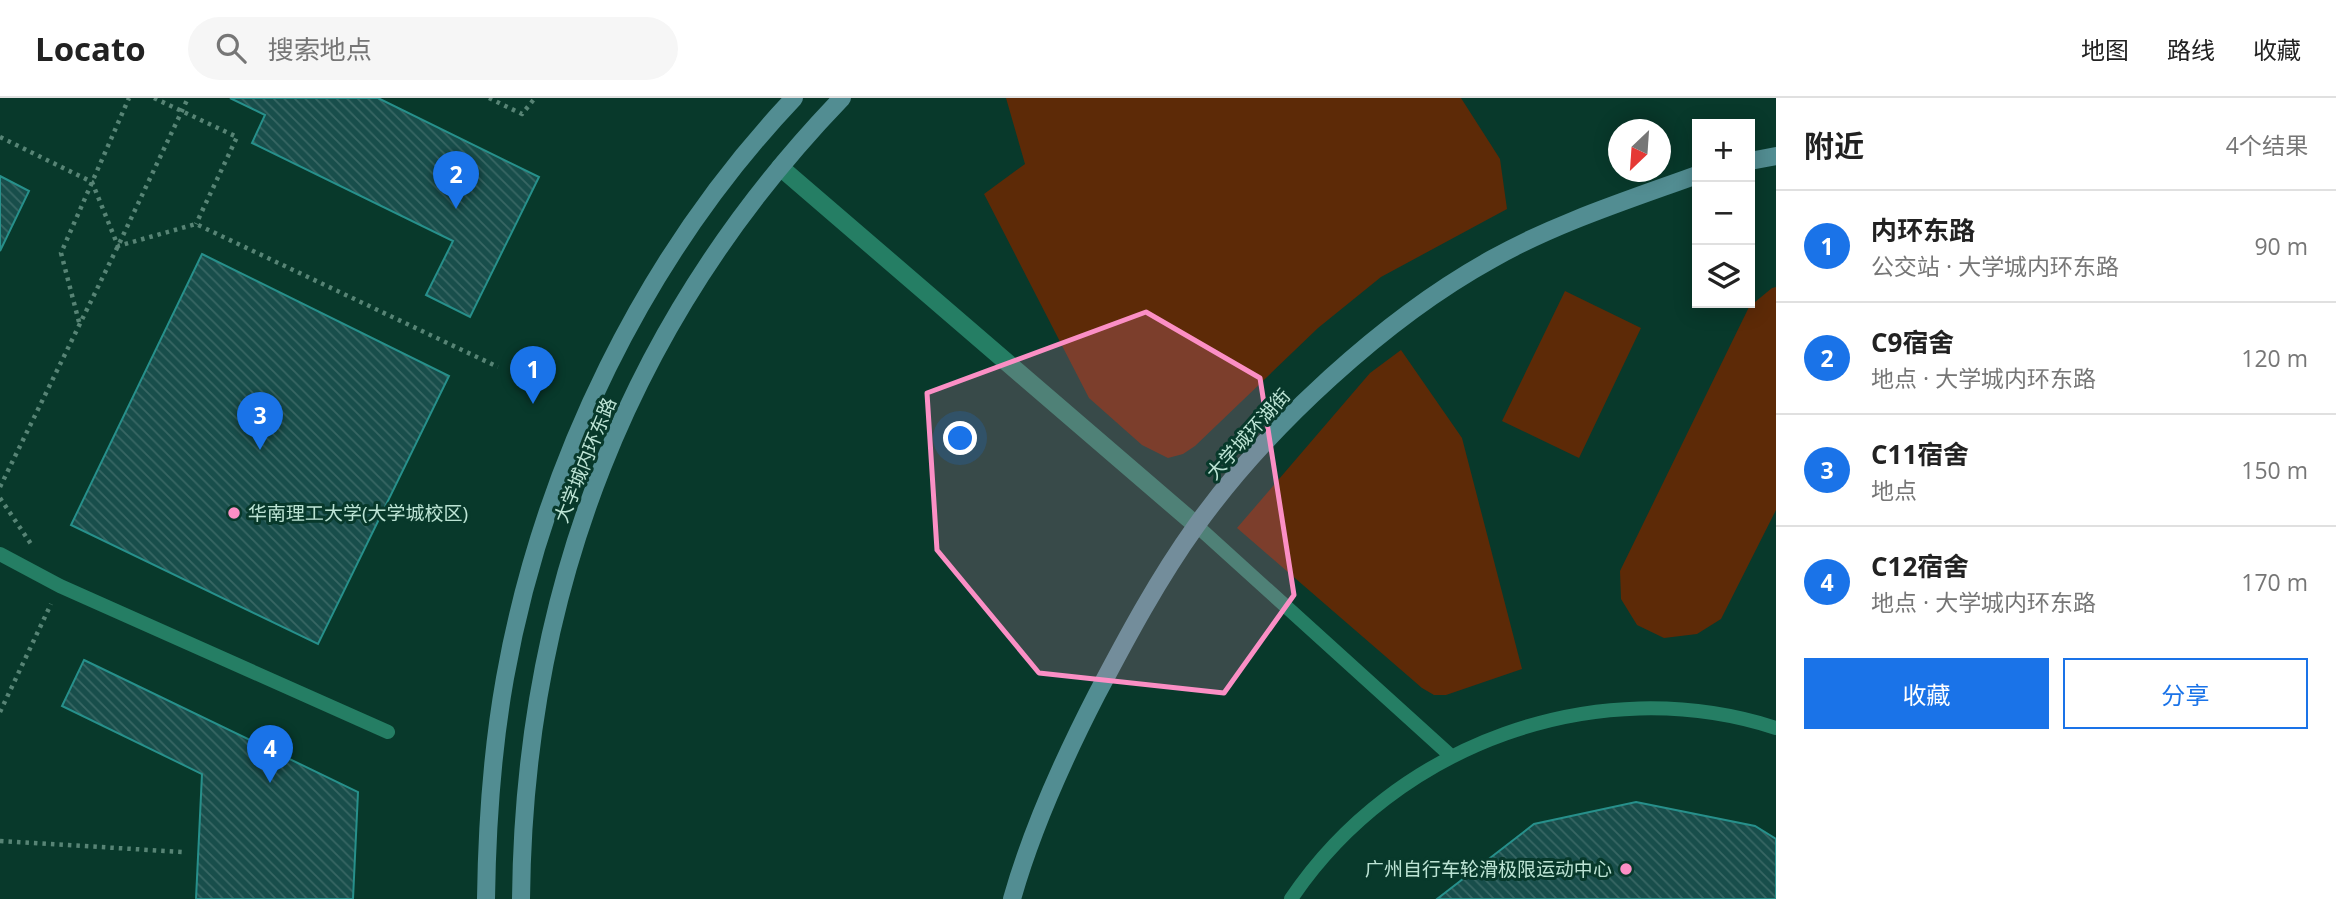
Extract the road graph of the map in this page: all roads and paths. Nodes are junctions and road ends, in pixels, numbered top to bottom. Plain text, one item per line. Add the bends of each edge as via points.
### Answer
1 (129, 98) edge
2 (154, 98) edge
3 (188, 98) edge
4 (489, 98) edge
5 (535, 98) edge
6 (794, 98) edge
7 (842, 98) edge
8 (182, 111) junction
9 (0, 137) edge
10 (1776, 156) edge
11 (1755, 160) edge
12 (780, 167) junction
13 (1692, 177) edge
14 (92, 182) junction
15 (196, 224) junction
16 (118, 246) junction
17 (80, 323) junction
18 (498, 367) dead end
19 (0, 487) edge
20 (0, 498) edge
21 (1196, 525) junction
22 (37, 553) dead end
23 (0, 554) edge
24 (60, 586) junction
25 (0, 712) edge
26 (1776, 729) edge
27 (388, 732) dead end
28 (1451, 756) junction
29 (0, 841) edge
30 (183, 852) dead end
31 (486, 899) edge
32 (521, 899) edge
33 (1012, 899) edge
34 (1291, 899) edge

1 - 14 path
2 - 8 path
3 - 8 path
4 - 5 path via 522,114
6 - 31 main road, 大学城内环东路 via 729,175 666,265 581,425 526,587 505,678 492,768
7 - 12 main road, 大学城内环东路
8 - 15 path via 237,136
8 - 16 path
9 - 14 path
10 - 11 main road
12 - 21 street
12 - 32 main road, 大学城内环东路 via 725,239 671,324 613,438 592,491 559,596 539,684 526,772
13 - 21 main road, 大学城环湖街 via 1560,226 1492,258 1438,292 1339,370 1286,420
14 - 16 path
14 - 17 path via 61,253
15 - 16 path
15 - 18 path
16 - 17 path
17 - 19 path
20 - 22 path
21 - 28 lane
21 - 33 main road, 大学城环湖街 via 1146,603 1071,745
23 - 24 lane
24 - 25 path
24 - 27 lane
26 - 28 lane via 1682,710 1609,710 1527,726
28 - 34 lane via 1411,779 1360,819
29 - 30 path

